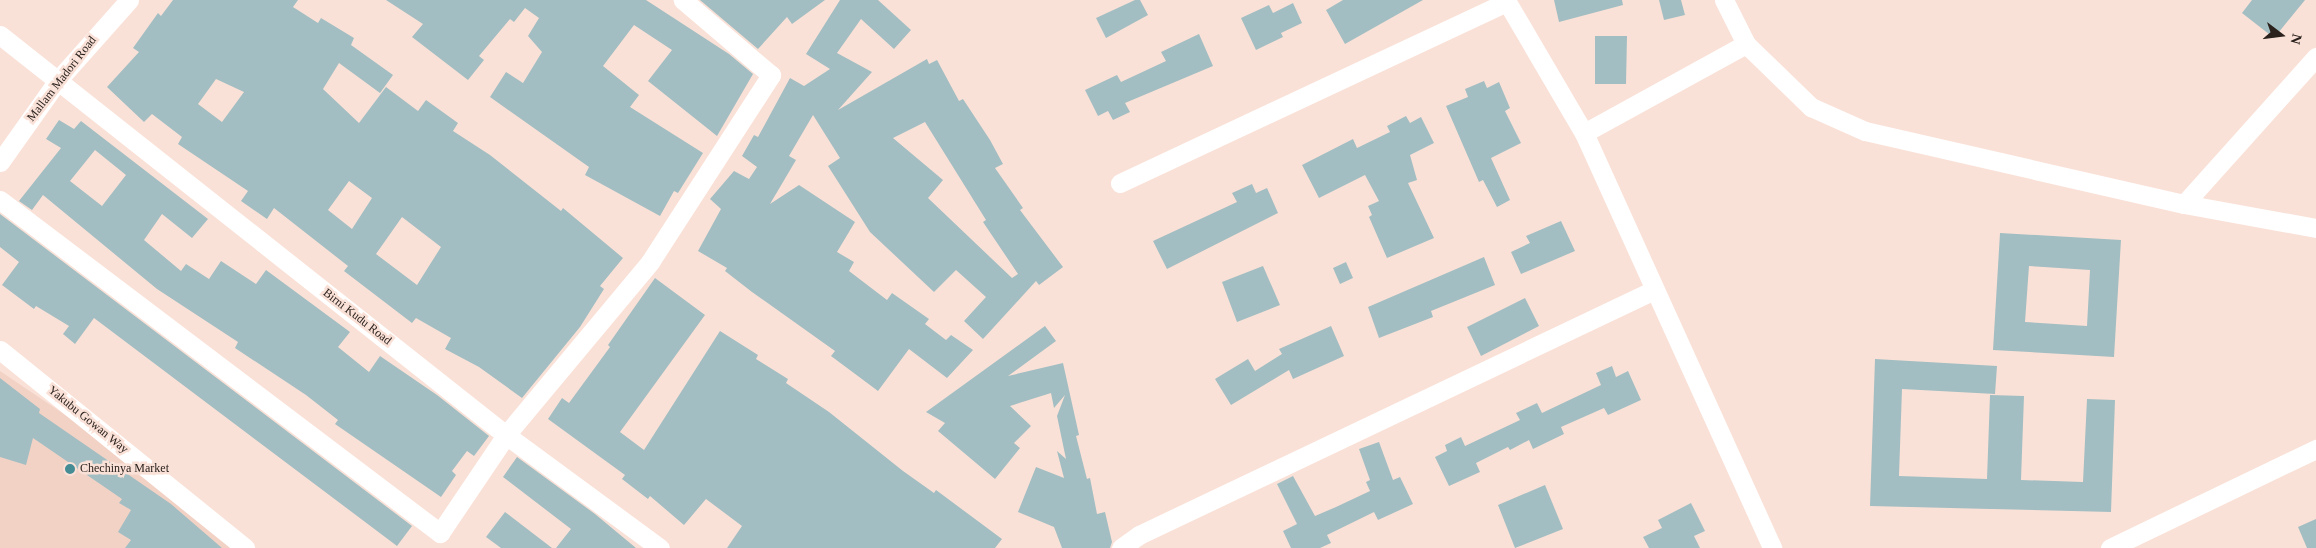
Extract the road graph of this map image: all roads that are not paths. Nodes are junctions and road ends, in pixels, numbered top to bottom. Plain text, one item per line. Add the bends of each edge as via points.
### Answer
1 (129, 0) edge
2 (683, 0) edge
3 (1724, 0) edge
4 (1507, 1) edge
5 (0, 35) edge
6 (1746, 44) junction
7 (2316, 57) edge
8 (58, 80) junction
9 (1584, 132) junction
10 (0, 162) edge
11 (1120, 183) dead end
12 (0, 200) edge
13 (2184, 204) junction
14 (2316, 228) edge
15 (1654, 290) junction
16 (0, 350) edge
17 (506, 435) junction
18 (2316, 450) edge
19 (245, 548) edge
20 (660, 548) edge
21 (1121, 548) edge
22 (1772, 548) edge
23 (2110, 548) edge

1 - 8 street, Mallam Madori Road
2 - 17 street via 771,75 650,262
3 - 6 street
4 - 9 street
4 - 11 street
5 - 8 street, Birni Kudu Road
6 - 9 street
6 - 13 street via 1812,107 1865,131
7 - 13 street
8 - 10 street, Mallam Madori Road
8 - 17 street, Birni Kudu Road
9 - 15 street
12 - 17 street via 440,533
13 - 14 street
15 - 21 street via 1148,530
15 - 22 street
16 - 19 street, Yakubu Gowan Way
17 - 20 street, Birni Kudu Road
18 - 23 street

